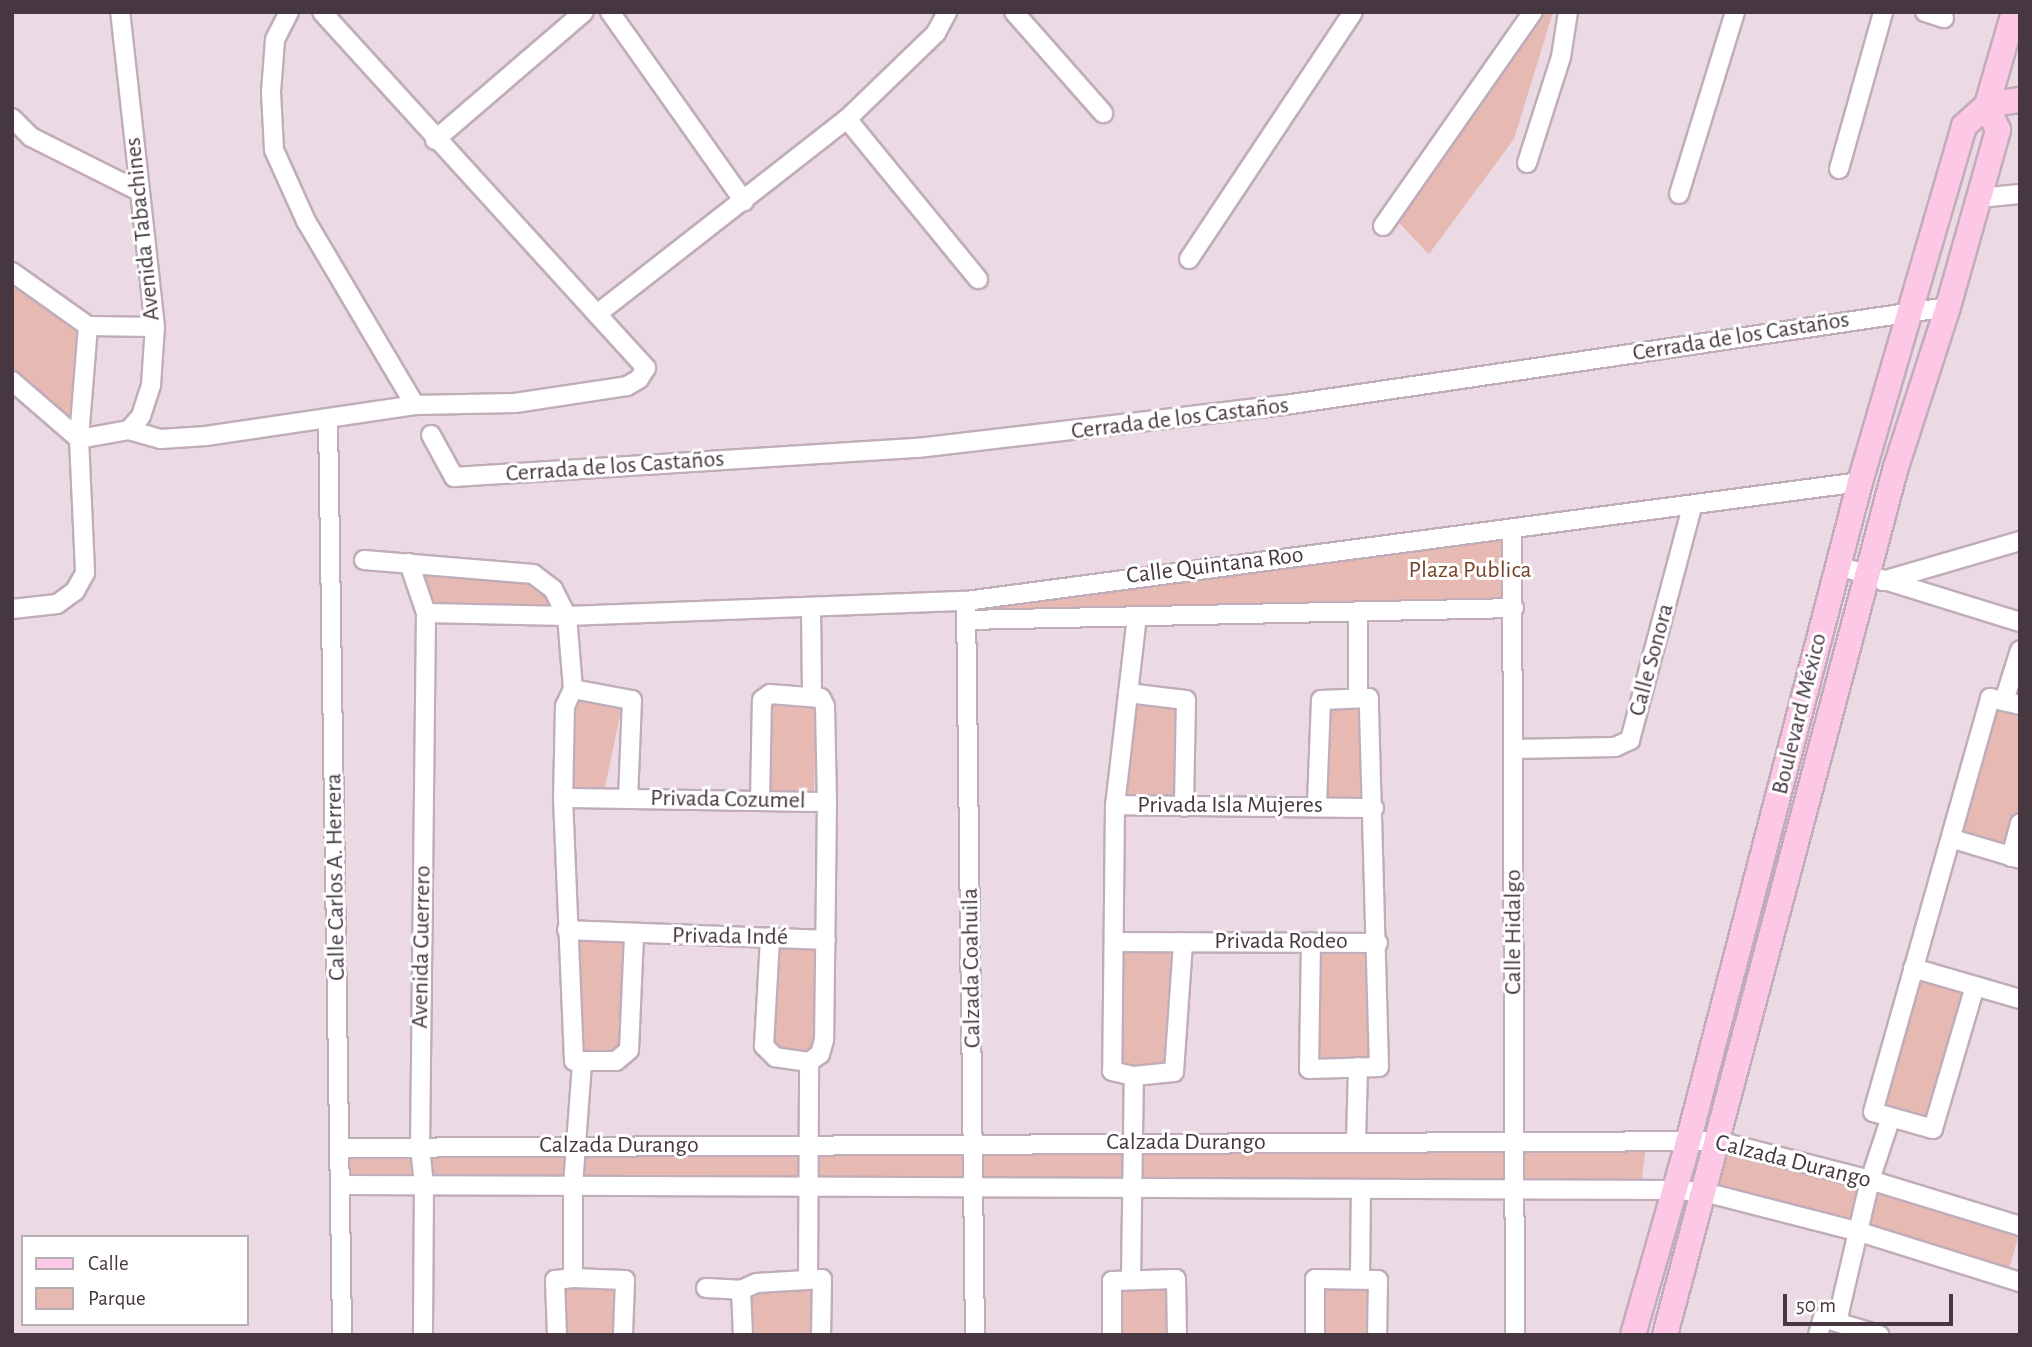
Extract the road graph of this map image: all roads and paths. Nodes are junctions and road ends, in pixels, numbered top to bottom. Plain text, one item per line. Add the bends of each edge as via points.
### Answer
1 (120, 12) edge
2 (289, 12) edge
3 (322, 12) edge
4 (584, 12) edge
5 (610, 12) edge
6 (947, 12) edge
7 (1014, 12) edge
8 (1353, 12) edge
9 (1533, 12) edge
10 (1568, 12) edge
11 (1735, 12) edge
12 (1883, 12) edge
13 (1925, 12) edge
14 (2014, 12) edge
15 (1944, 18) dead end
16 (2020, 100) edge
17 (1987, 105) junction
18 (1103, 113) dead end
19 (12, 118) edge
20 (847, 119) junction
21 (435, 140) junction
22 (1527, 163) dead end
23 (1839, 169) dead end
24 (139, 191) junction
25 (1679, 194) dead end
26 (2020, 194) edge
27 (1979, 198) junction
28 (744, 201) junction
29 (1384, 226) dead end
30 (1189, 259) dead end
31 (12, 272) edge
32 (978, 279) dead end
33 (1948, 307) junction
34 (1911, 312) junction
35 (597, 314) junction
36 (88, 326) junction
37 (155, 327) junction
38 (12, 381) edge
39 (415, 405) junction
40 (328, 419) junction
41 (129, 430) junction
42 (431, 435) dead end
43 (79, 439) junction
44 (1860, 482) junction
45 (1692, 507) junction
46 (1513, 530) junction
47 (2020, 541) edge
48 (364, 560) dead end
49 (409, 563) junction
50 (1836, 565) junction
51 (1875, 579) junction
52 (966, 601) junction
53 (811, 608) junction
54 (1514, 608) junction
55 (12, 609) edge
56 (1358, 611) junction
57 (426, 613) junction
58 (567, 616) junction
59 (1137, 616) junction
60 (966, 620) junction
61 (2020, 622) edge
62 (2020, 650) edge
63 (573, 689) junction
64 (1128, 693) junction
65 (811, 694) junction
66 (1358, 698) junction
67 (2012, 703) edge
68 (1514, 749) junction
69 (564, 798) junction
70 (628, 798) junction
71 (760, 801) junction
72 (827, 802) junction
73 (1115, 805) junction
74 (1317, 805) junction
75 (1184, 807) junction
76 (1374, 808) junction
77 (2020, 823) edge
78 (1953, 839) junction
79 (2015, 858) edge
80 (567, 930) junction
81 (634, 934) junction
82 (770, 937) junction
83 (826, 940) junction
84 (1114, 942) junction
85 (1183, 942) junction
86 (1311, 942) junction
87 (1378, 943) junction
88 (1913, 968) junction
89 (1975, 986) junction
90 (2020, 999) edge
91 (808, 1062) junction
92 (582, 1064) junction
93 (1358, 1067) junction
94 (1134, 1076) junction
95 (1890, 1120) junction
96 (1688, 1140) junction
97 (1514, 1141) junction
98 (1718, 1141) junction
99 (1356, 1142) junction
100 (1133, 1143) junction
101 (975, 1144) junction
102 (807, 1145) junction
103 (574, 1146) junction
104 (420, 1147) junction
105 (341, 1148) junction
106 (1870, 1180) junction
107 (341, 1185) junction
108 (424, 1185) junction
109 (573, 1185) junction
110 (806, 1187) junction
111 (976, 1187) junction
112 (1131, 1188) junction
113 (1361, 1189) junction
114 (1514, 1189) junction
115 (1675, 1191) junction
116 (1704, 1192) junction
117 (2020, 1226) edge
118 (1860, 1232) junction
119 (573, 1278) junction
120 (808, 1279) junction
121 (1360, 1279) junction
122 (1131, 1280) junction
123 (2020, 1282) edge
124 (706, 1287) dead end
125 (741, 1290) junction
126 (1837, 1322) junction
127 (342, 1335) edge
128 (423, 1335) edge
129 (557, 1335) edge
130 (623, 1335) edge
131 (743, 1335) edge
132 (821, 1335) edge
133 (975, 1335) edge
134 (1112, 1335) edge
135 (1177, 1335) edge
136 (1315, 1335) edge
137 (1377, 1335) edge
138 (1515, 1335) edge
139 (1633, 1335) edge
140 (1665, 1335) edge
141 (1818, 1335) edge
142 (1880, 1335) edge

1 - 24 street, Avenida Tabachines
2 - 39 street via 275,40 271,92 274,150 306,221
3 - 21 street
4 - 21 street
5 - 28 street
6 - 20 street via 936,33
7 - 18 street
8 - 30 street
9 - 29 street
10 - 22 street via 1561,57
11 - 25 street
12 - 23 street
13 - 15 street
14 - 17 main road, Boulevard México
16 - 17 main road
17 - 27 main road, Boulevard México via 1998,130
17 - 34 main road, Boulevard México via 1964,126
19 - 24 street via 31,137
20 - 28 street
20 - 32 street
21 - 35 street
24 - 37 street, Avenida Tabachines
26 - 27 street
27 - 33 main road, Boulevard México
28 - 35 street
31 - 36 street
33 - 34 street, Cerrada de los Castaños
33 - 51 main road, Boulevard México via 1896,467
34 - 42 street, Cerrada de los Castaños via 1285,405 918,448 454,477
34 - 44 main road, Boulevard México
35 - 39 street via 640,356 646,368 639,379 626,386 515,402
36 - 37 street
36 - 43 street
37 - 41 street, Avenida Tabachines via 147,404
38 - 43 street
39 - 40 street
40 - 41 street via 160,439
40 - 105 street, Calle Carlos A. Herrera
41 - 43 street
43 - 55 street via 85,573 75,591 57,604
44 - 45 street, Calle Quintana Roo
44 - 50 main road, Boulevard México
45 - 46 street, Calle Quintana Roo
45 - 68 street, Calle Sonora via 1630,740 1615,747
46 - 52 street, Calle Quintana Roo via 1138,575
46 - 54 street, Calle Hidalgo
47 - 51 street
48 - 49 street
49 - 57 street, Avenida Guerrero
49 - 58 street via 533,574 552,589
50 - 51 street
50 - 96 main road, Boulevard México via 1810,683
51 - 61 street
51 - 98 main road, Boulevard México
52 - 53 street, Calle Quintana Roo
52 - 60 street, Calzada Coahuila
53 - 58 street, Calle Quintana Roo
53 - 65 street
54 - 56 street, Calle Quintana Roo
54 - 68 street, Calle Hidalgo
56 - 59 street, Calle Quintana Roo
56 - 66 street
57 - 58 street, Calle Quintana Roo
57 - 104 street, Avenida Guerrero
58 - 63 street
59 - 60 street, Calle Quintana Roo
59 - 64 street, Privada Isla Mujeres
60 - 101 street, Calzada Coahuila
62 - 67 street
63 - 69 street via 565,706
63 - 70 street, Privada Cozumel via 632,700
64 - 73 street, Privada Isla Mujeres
64 - 75 street via 1186,700
65 - 71 street via 770,694 762,700
65 - 72 street via 825,706
66 - 74 street via 1321,699
66 - 76 street via 1369,698
67 - 78 street via 1990,698
68 - 97 street, Calle Hidalgo
69 - 70 street, Privada Cozumel
69 - 80 street
70 - 71 street, Privada Cozumel
71 - 72 street, Privada Cozumel
72 - 83 street
73 - 75 street, Privada Isla Mujeres
73 - 84 street
74 - 75 street, Privada Isla Mujeres
74 - 76 street, Privada Isla Mujeres
76 - 87 street
77 - 79 street
78 - 79 street
78 - 88 street
80 - 81 street, Privada Indé
80 - 92 street via 573,1058
81 - 82 street, Privada Indé
81 - 92 street via 629,1050 616,1061
82 - 83 street, Privada Indé
82 - 91 street via 764,1046 775,1057
83 - 91 street via 824,1040 820,1054
84 - 85 street, Privada Rodeo
84 - 94 street via 1112,1071
85 - 86 street, Privada Rodeo
85 - 94 street, Privada Rodeo via 1174,1072
86 - 87 street, Privada Rodeo
86 - 93 street via 1309,1069
87 - 93 street via 1378,1067
88 - 89 street
88 - 95 street via 1873,1112
89 - 90 street
89 - 95 street via 1933,1129
91 - 102 street
92 - 103 street
93 - 99 street
94 - 100 street
95 - 106 street
96 - 97 street, Calzada Durango
96 - 98 street, Calzada Durango
96 - 115 main road, Boulevard México
97 - 99 street, Calzada Durango
97 - 114 street, Calle Hidalgo
98 - 106 street, Calzada Durango
98 - 116 main road, Boulevard México
99 - 100 street, Calzada Durango
100 - 101 street, Calzada Durango
100 - 112 street
101 - 102 street, Calzada Durango
101 - 111 street, Calzada Coahuila
102 - 103 street, Calzada Durango
102 - 110 street
103 - 104 street, Calzada Durango
103 - 109 street
104 - 105 street, Calzada Durango
104 - 108 street, Avenida Guerrero
105 - 107 street, Calle Carlos A. Herrera
106 - 117 street, Calzada Durango
106 - 118 street
107 - 108 street, Calzada Durango
107 - 127 street, Calle Carlos A. Herrera
108 - 109 street, Calzada Durango
108 - 128 street, Avenida Guerrero
109 - 110 street, Calzada Durango
109 - 119 street
110 - 111 street, Calzada Durango
110 - 120 street
111 - 112 street, Calzada Durango
111 - 133 street, Calzada Coahuila
112 - 113 street, Calzada Durango
112 - 122 street
113 - 114 street, Calzada Durango
113 - 121 street
114 - 115 street, Calzada Durango
114 - 138 street, Calle Hidalgo
115 - 116 street, Calzada Durango
115 - 139 main road, Boulevard México
116 - 118 street, Calzada Durango
116 - 140 main road, Boulevard México
118 - 123 street, Calzada Durango
118 - 126 street
119 - 129 street via 555,1280
119 - 130 street via 625,1280
120 - 125 street via 757,1283
120 - 132 street via 822,1279
121 - 136 street via 1315,1279
121 - 137 street via 1378,1280
122 - 134 street via 1112,1281
122 - 135 street via 1176,1279
124 - 125 street
125 - 131 street
126 - 141 street via 1823,1318
126 - 142 street

